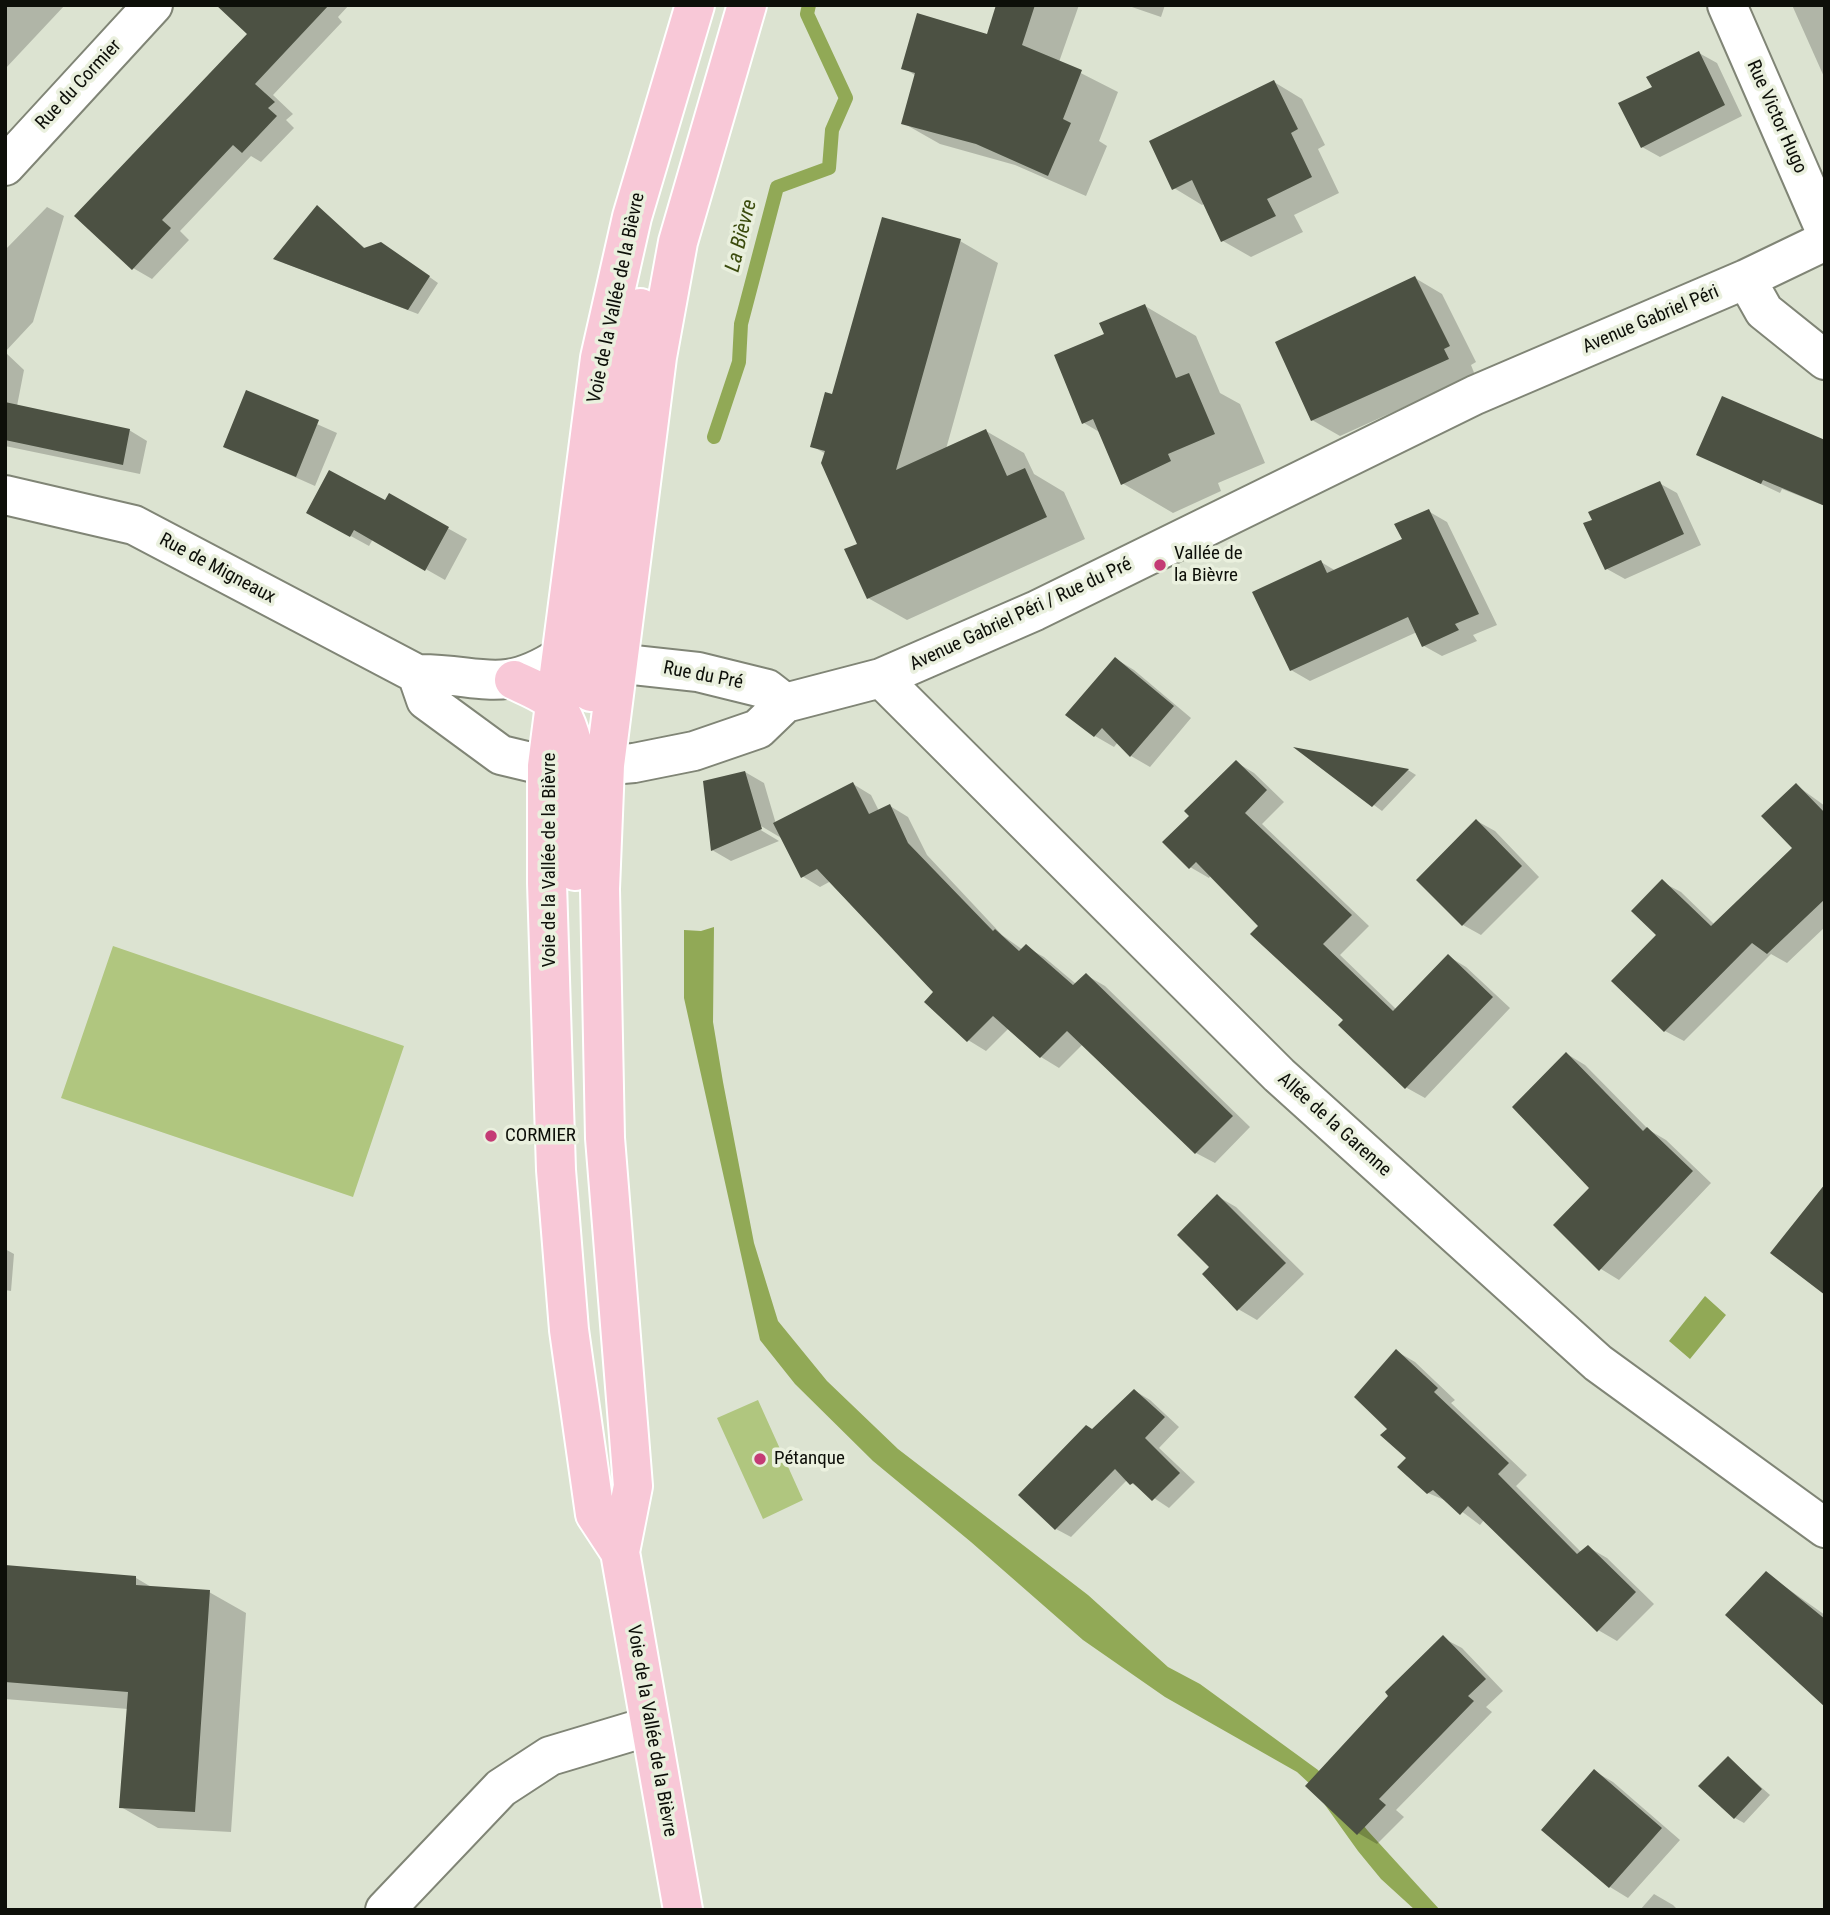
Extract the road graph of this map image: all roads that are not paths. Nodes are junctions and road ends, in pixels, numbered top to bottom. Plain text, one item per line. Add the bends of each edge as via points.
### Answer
1 (153, 5) edge
2 (695, 5) edge
3 (747, 5) edge
4 (1727, 5) edge
5 (5, 166) edge
6 (1825, 230) edge
7 (1825, 241) edge
8 (1746, 279) junction
9 (1825, 360) edge
10 (1475, 395) joint
11 (5, 495) edge
12 (589, 660) junction
13 (417, 674) junction
14 (881, 678) junction
15 (514, 680) junction
16 (554, 703) junction
17 (785, 704) junction
18 (591, 765) junction
19 (1825, 1528) edge
20 (621, 1552) junction
21 (650, 1726) junction
22 (385, 1910) edge
23 (683, 1910) edge

1 - 5 street, Rue du Cormier
2 - 12 main road, Voie de la Vallée de la Bièvre via 632,218 600,358
3 - 12 main road, Voie de la Vallée de la Bièvre via 678,242
4 - 6 street, Rue Victor Hugo
7 - 8 street, Avenue Gabriel Péri
8 - 9 street via 1764,311
8 - 10 street, Avenue Gabriel Péri
10 - 14 street, Avenue Gabriel Péri / Rue du Pré via 1081,590
11 - 13 street, Rue de Migneaux via 134,525
12 - 15 street, Rue de Migneaux
12 - 16 main road, Voie de la Vallée de la Bièvre
12 - 17 street, Rue du Pré via 698,672 767,689
12 - 18 main road
13 - 15 street, Rue de Migneaux via 453,673 485,682
13 - 18 street via 426,700 501,755
14 - 17 street, Avenue Gabriel Péri / Rue du Pré
14 - 19 street, Allée de la Garenne via 1279,1075 1598,1363
15 - 16 main road
16 - 18 main road, Voie de la Vallée de la Bièvre
17 - 18 street via 758,729 694,751
18 - 20 main road, Voie de la Vallée de la Bièvre via 600,889 605,1138 633,1486
18 - 20 main road, Voie de la Vallée de la Bièvre via 547,883 556,1170 569,1330 595,1514
20 - 21 main road, Voie de la Vallée de la Bièvre
21 - 22 street via 550,1756 501,1788
21 - 23 main road, Voie de la Vallée de la Bièvre

